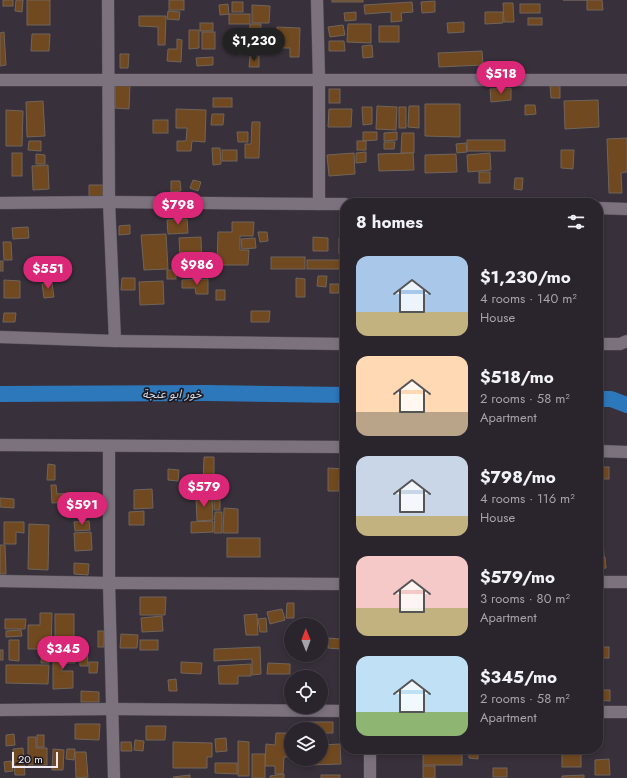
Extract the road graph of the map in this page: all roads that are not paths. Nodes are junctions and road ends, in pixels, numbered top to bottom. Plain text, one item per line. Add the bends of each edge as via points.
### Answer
1 (108, 0) edge
2 (317, 0) edge
3 (319, 79) junction
4 (0, 80) edge
5 (627, 80) edge
6 (109, 81) junction
7 (109, 202) junction
8 (0, 203) edge
9 (319, 204) junction
10 (340, 204) edge
11 (603, 208) edge
12 (627, 209) edge
13 (0, 337) edge
14 (115, 341) junction
15 (627, 341) edge
16 (340, 344) edge
17 (603, 344) edge
18 (0, 445) edge
19 (109, 446) junction
20 (340, 447) edge
21 (603, 451) edge
22 (627, 452) edge
23 (0, 582) edge
24 (603, 582) edge
25 (627, 582) edge
26 (109, 583) junction
27 (340, 584) edge
28 (112, 709) junction
29 (0, 710) edge
30 (340, 711) edge
31 (603, 712) edge
32 (627, 712) edge
33 (370, 754) edge
34 (114, 778) edge
35 (370, 778) edge

1 - 6 street
2 - 3 street
3 - 5 street
3 - 6 street
3 - 9 street
4 - 6 street
6 - 7 street
7 - 8 street
7 - 9 street
7 - 14 street
9 - 10 street
11 - 12 street
13 - 14 street
14 - 16 street
15 - 17 street via 620,344
18 - 19 street
19 - 20 street
19 - 26 street
21 - 22 street
23 - 26 street
24 - 25 street
26 - 27 street
26 - 28 street
28 - 29 street
28 - 30 street
28 - 34 street
31 - 32 street
33 - 35 street

